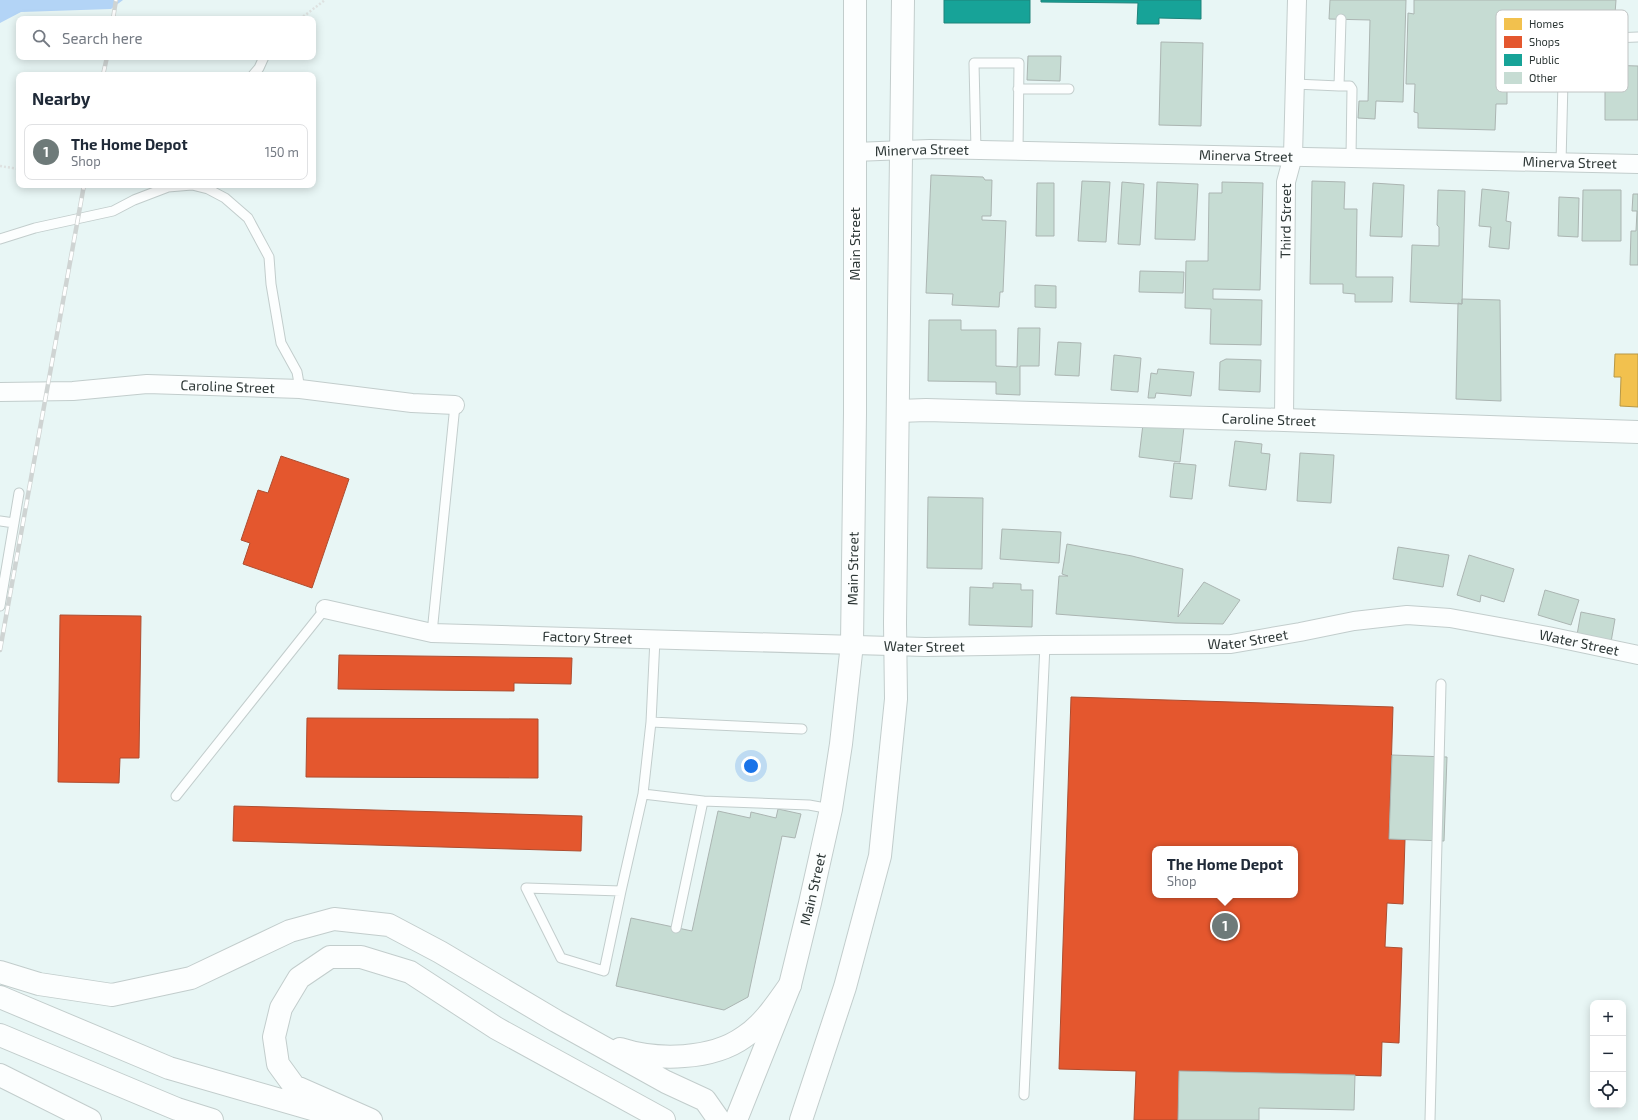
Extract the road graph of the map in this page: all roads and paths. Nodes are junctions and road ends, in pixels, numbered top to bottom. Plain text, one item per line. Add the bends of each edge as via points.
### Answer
1 (325, 0) edge
2 (855, 0) edge
3 (903, 0) edge
4 (1297, 0) edge
5 (304, 16) edge
6 (1341, 19) dead end
7 (1628, 37) edge
8 (1638, 37) edge
9 (263, 60) edge
10 (256, 72) edge
11 (1295, 84) junction
12 (1339, 86) junction
13 (1018, 89) junction
14 (1069, 89) dead end
15 (1563, 92) edge
16 (901, 150) junction
17 (976, 150) junction
18 (1018, 151) junction
19 (855, 152) junction
20 (1293, 156) junction
21 (1351, 157) junction
22 (1561, 163) junction
23 (1638, 164) edge
24 (0, 166) edge
25 (16, 169) edge
26 (165, 188) edge
27 (204, 188) edge
28 (0, 239) edge
29 (300, 389) junction
30 (0, 392) edge
31 (455, 405) joint
32 (899, 411) junction
33 (1284, 420) junction
34 (1638, 432) edge
35 (19, 493) dead end
36 (0, 521) edge
37 (14, 523) junction
38 (0, 606) edge
39 (325, 609) joint
40 (432, 633) junction
41 (655, 639) junction
42 (852, 644) junction
43 (1045, 645) junction
44 (895, 646) junction
45 (1638, 655) edge
46 (1442, 684) dead end
47 (651, 722) junction
48 (802, 729) dead end
49 (643, 794) junction
50 (176, 796) dead end
51 (703, 800) junction
52 (831, 809) junction
53 (621, 891) junction
54 (676, 928) dead end
55 (0, 972) edge
56 (790, 985) junction
57 (0, 997) edge
58 (0, 1035) edge
59 (594, 1041) junction
60 (0, 1075) edge
61 (1024, 1095) dead end
62 (90, 1120) edge
63 (212, 1120) edge
64 (349, 1120) edge
65 (371, 1120) edge
66 (664, 1120) edge
67 (718, 1120) edge
68 (736, 1120) edge
69 (801, 1120) edge
70 (1430, 1120) edge

1 - 5 path
2 - 19 main road, Main Street
3 - 16 main road
4 - 11 street, Third Street
6 - 12 lane
7 - 8 lane
9 - 10 lane
11 - 12 lane
11 - 20 street, Third Street
12 - 21 lane via 1350,86 1352,89
13 - 14 lane
13 - 17 lane via 1018,63 974,63
13 - 18 lane
15 - 22 lane
16 - 17 street, Minerva Street
16 - 19 street, Minerva Street
16 - 32 main road
17 - 18 street, Minerva Street
18 - 20 street, Minerva Street
19 - 42 main road, Main Street
20 - 21 street, Minerva Street
20 - 33 street, Third Street via 1286,182
21 - 22 street, Minerva Street
22 - 23 street, Minerva Street
24 - 25 path
26 - 28 lane via 134,200 113,212 35,228
27 - 29 lane via 224,198 248,218 269,256 271,284 282,343 297,372
29 - 30 street, Caroline Street via 146,384 73,391
29 - 31 street, Caroline Street via 412,403
31 - 40 lane
32 - 33 main road, Caroline Street
32 - 44 main road
33 - 34 main road, Caroline Street
35 - 37 lane
36 - 37 lane
37 - 38 lane
39 - 40 street, Factory Street
39 - 50 lane
40 - 41 street, Factory Street
41 - 42 street, Factory Street
41 - 47 lane
42 - 44 street, Water Street
42 - 52 main road, Main Street
43 - 44 street, Water Street
43 - 45 street, Water Street via 1231,644 1354,620 1407,615 1450,618
43 - 61 lane
44 - 69 main road via 896,699 880,856 845,987
46 - 70 lane
47 - 48 lane
47 - 49 lane
49 - 51 lane
49 - 53 lane
51 - 52 lane via 809,805
51 - 54 lane
52 - 56 main road, Main Street
53 - 53 lane via 613,891 526,888 561,958 604,971
55 - 59 main road via 39,984 112,995 191,978 290,931 334,919 389,925
56 - 59 main road via 765,1019 744,1037 723,1049 704,1054 647,1055
56 - 68 main road, Main Street
57 - 64 main road via 169,1068
58 - 63 main road via 177,1109
59 - 67 main road via 666,1082 706,1100
60 - 62 main road
65 - 66 main road via 294,1086 278,1064 274,1037 281,1008 299,978 330,957 360,957 410,972 496,1028

